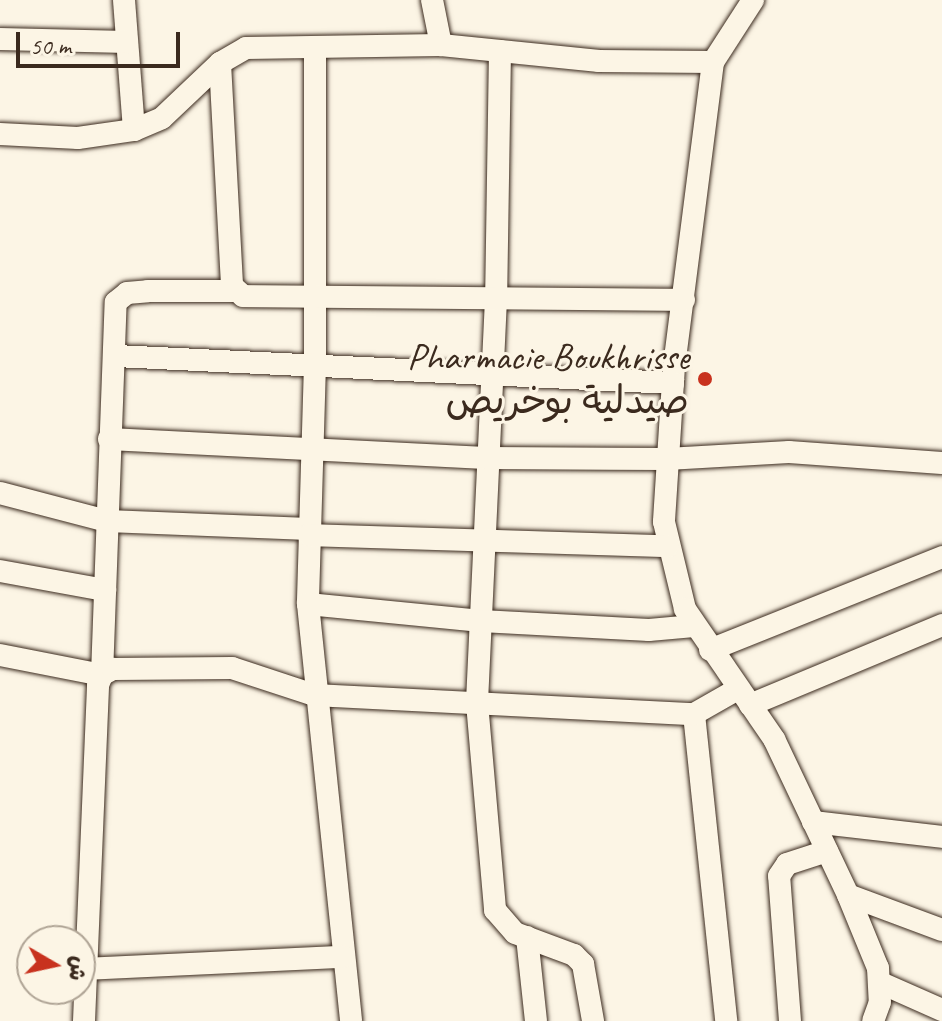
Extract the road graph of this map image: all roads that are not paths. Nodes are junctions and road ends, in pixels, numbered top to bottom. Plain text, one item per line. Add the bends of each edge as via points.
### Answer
1 (124, 0) edge
2 (432, 0) edge
3 (753, 0) edge
4 (0, 39) edge
5 (127, 42) junction
6 (441, 45) junction
7 (315, 48) junction
8 (500, 51) junction
9 (713, 62) junction
10 (220, 63) junction
11 (134, 130) junction
12 (0, 134) edge
13 (235, 291) junction
14 (313, 297) junction
15 (496, 299) junction
16 (684, 300) junction
17 (116, 356) junction
18 (315, 364) junction
19 (489, 377) junction
20 (673, 383) junction
21 (109, 439) junction
22 (310, 452) junction
23 (486, 458) junction
24 (667, 459) junction
25 (942, 463) edge
26 (0, 493) edge
27 (107, 521) junction
28 (309, 532) junction
29 (486, 541) junction
30 (668, 546) junction
31 (942, 557) edge
32 (0, 571) edge
33 (105, 590) junction
34 (308, 604) junction
35 (481, 621) junction
36 (942, 625) edge
37 (694, 626) junction
38 (710, 650) junction
39 (0, 655) edge
40 (102, 675) junction
41 (314, 695) junction
42 (744, 697) junction
43 (477, 703) junction
44 (694, 714) junction
45 (813, 822) junction
46 (942, 837) edge
47 (827, 851) junction
48 (848, 895) junction
49 (86, 925) edge
50 (942, 930) edge
51 (527, 937) junction
52 (343, 957) junction
53 (96, 968) edge
54 (881, 983) junction
55 (942, 1010) edge
56 (351, 1021) edge
57 (536, 1021) edge
58 (593, 1021) edge
59 (726, 1021) edge
60 (790, 1021) edge
61 (873, 1021) edge

1 - 5 street
2 - 6 street
3 - 9 street
4 - 5 street
5 - 11 street
6 - 7 street
6 - 8 street
7 - 10 street via 246,48
7 - 14 street
8 - 9 street via 628,62
8 - 15 street
9 - 16 street
10 - 11 street via 162,118
10 - 13 street
11 - 12 street via 78,138
13 - 14 street via 243,296
13 - 17 street via 127,293 116,302
14 - 15 street
14 - 18 street
15 - 16 street
15 - 19 street
16 - 20 street
17 - 18 street
17 - 21 street
18 - 19 street
18 - 22 street
19 - 20 street
19 - 23 street
20 - 24 street
21 - 22 street
21 - 27 street
22 - 23 street
22 - 28 street
23 - 24 street
23 - 29 street
24 - 25 street via 789,452
24 - 30 street
26 - 27 street
27 - 28 street
27 - 33 street
28 - 29 street
28 - 34 street
29 - 30 street
29 - 35 street
30 - 37 street via 673,575
31 - 38 street
32 - 33 street
33 - 40 street
34 - 35 street
34 - 41 street
35 - 37 street via 649,630
35 - 43 street
36 - 42 street
37 - 38 street
38 - 42 street
39 - 40 street
40 - 41 street via 113,669 232,668
40 - 49 street
41 - 43 street
41 - 52 street
42 - 44 street
42 - 45 street via 774,739
43 - 44 street
43 - 51 street via 495,910 504,924
44 - 59 street
45 - 46 street
45 - 47 street
47 - 48 street
47 - 60 street via 787,864 779,876
48 - 50 street
48 - 54 street
51 - 57 street
51 - 58 street via 574,955 583,964
52 - 53 street
52 - 56 street
54 - 55 street
54 - 61 street

